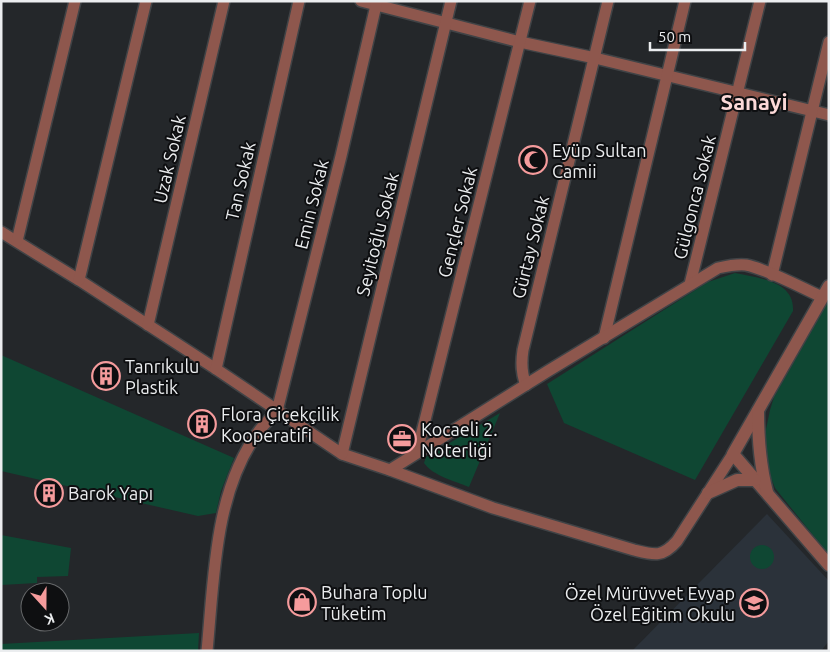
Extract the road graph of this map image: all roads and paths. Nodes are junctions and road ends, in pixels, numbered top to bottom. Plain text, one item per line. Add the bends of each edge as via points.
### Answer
1 (75, 1) edge
2 (146, 1) edge
3 (224, 1) edge
4 (299, 1) edge
5 (361, 1) edge
6 (452, 1) edge
7 (530, 1) edge
8 (608, 1) edge
9 (685, 1) edge
10 (760, 1) edge
11 (376, 3) edge
12 (446, 22) junction
13 (520, 42) junction
14 (829, 42) edge
15 (595, 58) junction
16 (667, 76) junction
17 (738, 93) junction
18 (811, 111) junction
19 (829, 115) edge
20 (1, 232) edge
21 (17, 241) junction
22 (772, 274) junction
23 (79, 280) junction
24 (690, 284) junction
25 (826, 292) edge
26 (148, 325) junction
27 (604, 338) junction
28 (216, 369) junction
29 (526, 386) junction
30 (758, 410) junction
31 (277, 411) junction
32 (417, 452) junction
33 (342, 454) junction
34 (733, 454) junction
35 (390, 470) junction
36 (755, 480) junction
37 (708, 493) junction
38 (768, 495) junction
39 (829, 565) edge
40 (207, 651) edge

1 - 21 street
2 - 23 street
3 - 26 street, Uzak Sokak
4 - 28 street, Tan Sokak
5 - 11 street
6 - 12 street, Seyitoğlu Sokak
7 - 13 street, Gençler Sokak
8 - 15 street, Gürtay Sokak
9 - 16 street
10 - 17 street, Gülgonca Sokak
11 - 12 street
11 - 31 street, Emin Sokak
12 - 13 street
12 - 33 street, Seyitoğlu Sokak
13 - 15 street
13 - 32 street, Gençler Sokak
14 - 18 street
15 - 16 street
15 - 29 street, Gürtay Sokak via 523,350 521,364
16 - 17 street
16 - 27 street
17 - 18 street
17 - 24 street, Gülgonca Sokak
18 - 19 street
18 - 22 street
20 - 21 street
21 - 23 street
22 - 24 street via 746,265 726,266
22 - 25 street
23 - 26 street
24 - 27 street
25 - 30 street
26 - 28 street
27 - 29 street
28 - 31 street
29 - 32 street
30 - 34 street
30 - 38 street via 759,450
31 - 33 street
31 - 40 street via 259,430 244,454 227,500 215,566
32 - 35 street
33 - 35 street
34 - 36 street
34 - 37 street
35 - 37 street via 493,508 656,555 668,552
36 - 37 street via 737,480
36 - 38 street
38 - 39 street

